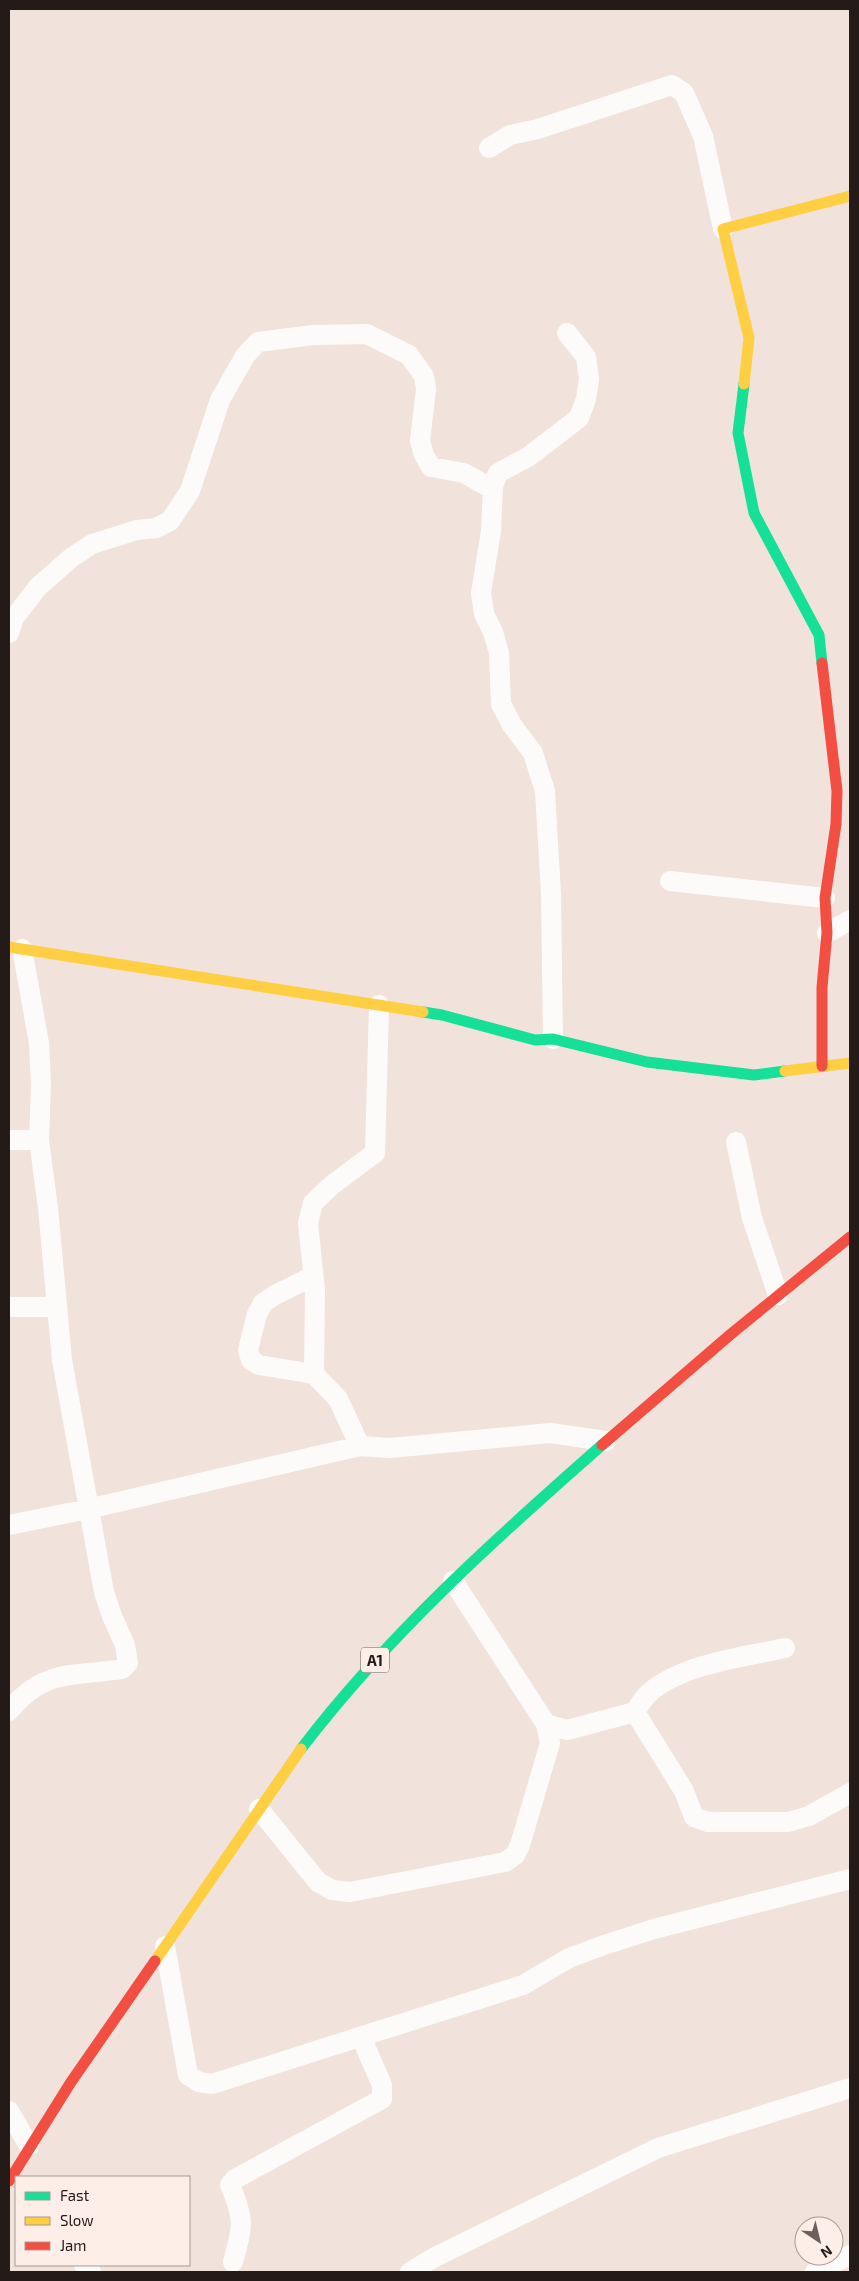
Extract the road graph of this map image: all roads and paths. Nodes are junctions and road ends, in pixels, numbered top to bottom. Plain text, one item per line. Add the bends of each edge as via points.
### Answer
1 (489, 148) dead end
2 (850, 196) edge
3 (723, 229) junction
4 (566, 333) dead end
5 (492, 490) junction
6 (9, 633) edge
7 (670, 881) dead end
8 (825, 898) junction
9 (850, 920) edge
10 (827, 933) junction
11 (16, 948) edge
12 (380, 1005) junction
13 (553, 1039) junction
14 (850, 1063) edge
15 (822, 1066) junction
16 (9, 1140) edge
17 (39, 1140) junction
18 (736, 1142) dead end
19 (850, 1237) edge
20 (313, 1276) junction
21 (778, 1295) junction
22 (9, 1307) edge
23 (56, 1307) junction
24 (314, 1374) junction
25 (606, 1441) junction
26 (360, 1446) junction
27 (88, 1509) junction
28 (9, 1525) edge
29 (453, 1581) junction
30 (785, 1648) dead end
31 (9, 1711) edge
32 (635, 1712) junction
33 (548, 1733) junction
34 (850, 1793) edge
35 (259, 1809) junction
36 (850, 1879) edge
37 (165, 1946) junction
38 (361, 2037) junction
39 (850, 2088) edge
40 (9, 2112) edge
41 (29, 2146) junction
42 (9, 2182) edge
43 (850, 2255) edge
44 (233, 2262) dead end
45 (410, 2272) edge
46 (814, 2272) edge

1 - 3 street via 510,135 538,129 672,85 684,93 704,136
2 - 3 main road
3 - 8 main road via 749,338 738,433 754,513 819,636 837,791 836,824
4 - 5 street via 586,357 589,379 579,418 528,457 498,473
5 - 6 street via 464,473 431,467 420,440 426,389 424,376 409,355 367,334 313,335 258,342 220,400 190,491 170,521 156,528 137,530 92,544 71,558 38,587 14,618
5 - 13 street via 491,531 481,593 484,614 499,653 501,704 533,753 545,791 551,894
7 - 8 street
8 - 10 main road
9 - 10 street
10 - 15 main road via 822,987
11 - 12 main road
11 - 17 street via 39,1043
12 - 13 main road via 442,1015 535,1040
12 - 20 street via 375,1152 313,1203 308,1223
13 - 15 main road via 647,1062 754,1075
14 - 15 main road
16 - 17 street
17 - 23 street
18 - 21 street via 752,1218
19 - 21 main road, A1
20 - 24 street
20 - 24 street via 263,1303 248,1350 251,1360 259,1365
21 - 25 main road, A1
22 - 23 street
23 - 27 street
24 - 26 street via 338,1399
25 - 26 street via 550,1433 390,1448
25 - 29 main road, A1
26 - 27 street
27 - 28 street
27 - 31 street via 104,1592 125,1644 128,1663 122,1669 58,1676 32,1689
29 - 33 street
29 - 35 main road, A1 via 328,1712
30 - 32 street via 705,1666 673,1678 648,1694
32 - 33 street
32 - 34 street via 684,1791 694,1817 708,1822 788,1822 809,1816
33 - 35 street via 520,1845 515,1855 505,1862 350,1892 332,1890 318,1882
35 - 37 main road, A1
36 - 38 street via 654,1929 585,1951 523,1985
37 - 38 street via 188,2074 198,2082 212,2084
37 - 41 main road, A1
38 - 44 street via 382,2085 382,2099 234,2179 230,2185 243,2228
39 - 45 street via 658,2148
40 - 41 street
41 - 42 main road, A1
43 - 46 street

